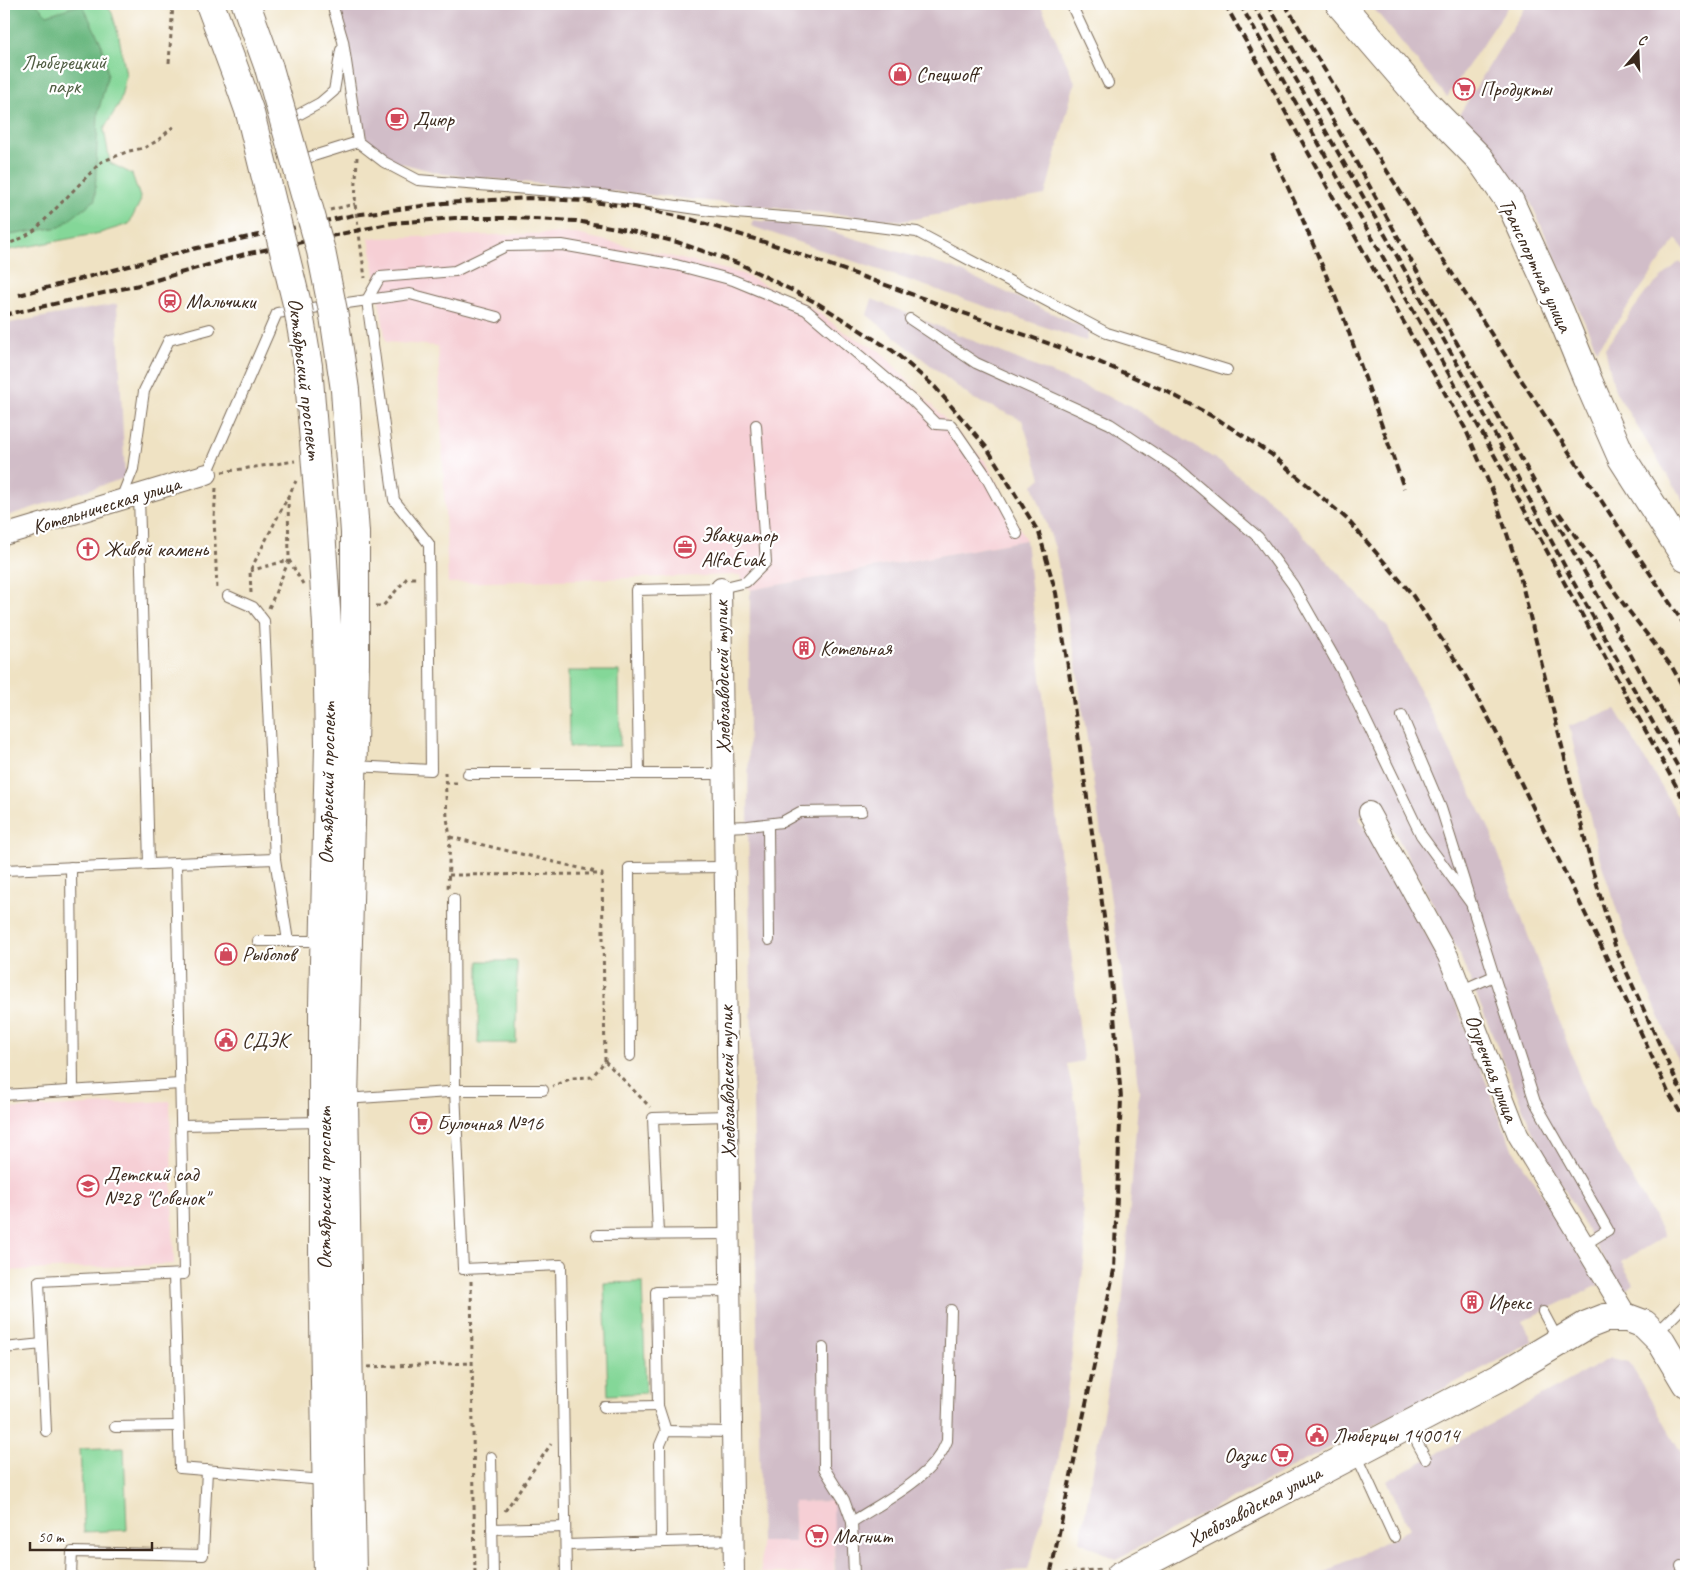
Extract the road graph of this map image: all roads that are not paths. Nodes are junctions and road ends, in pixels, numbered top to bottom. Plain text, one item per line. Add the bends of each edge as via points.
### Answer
1 (210, 4) edge
2 (246, 4) edge
3 (332, 4) edge
4 (1071, 4) edge
5 (1340, 4) edge
6 (343, 41) junction
7 (1108, 83) dead end
8 (296, 116) dead end
9 (358, 142) junction
10 (307, 158) dead end
11 (367, 300) junction
12 (497, 317) dead end
13 (910, 319) dead end
14 (210, 329) dead end
15 (1227, 370) dead end
16 (756, 426) dead end
17 (212, 474) joint
18 (130, 498) junction
19 (1017, 534) dead end
20 (4, 536) edge
21 (1686, 558) edge
22 (720, 588) junction
23 (228, 596) road end
24 (1402, 716) dead end
25 (353, 766) junction
26 (468, 774) dead end
27 (640, 774) junction
28 (723, 774) junction
29 (862, 811) dead end
30 (1369, 812) dead end
31 (768, 824) junction
32 (724, 827) junction
33 (275, 859) junction
34 (176, 863) junction
35 (149, 864) junction
36 (71, 867) junction
37 (724, 867) junction
38 (4, 870) edge
39 (454, 899) dead end
40 (1470, 902) junction
41 (769, 940) dead end
42 (258, 941) dead end
43 (288, 941) junction
44 (324, 941) junction
45 (1494, 976) junction
46 (1462, 990) junction
47 (630, 1056) dead end
48 (180, 1084) junction
49 (455, 1090) junction
50 (543, 1090) road end
51 (72, 1091) junction
52 (4, 1095) edge
53 (344, 1099) junction
54 (728, 1116) junction
55 (324, 1122) junction
56 (182, 1125) junction
57 (658, 1234) junction
58 (729, 1234) junction
59 (597, 1235) dead end
60 (1584, 1244) junction
61 (174, 1275) junction
62 (730, 1291) junction
63 (1686, 1305) edge
64 (951, 1310) dead end
65 (1543, 1312) dead end
66 (1628, 1318) junction
67 (1655, 1335) junction
68 (1559, 1342) junction
69 (42, 1344) junction
70 (4, 1348) edge
71 (823, 1348) dead end
72 (1686, 1383) edge
73 (658, 1406) junction
74 (604, 1407) dead end
75 (178, 1426) junction
76 (1408, 1426) junction
77 (115, 1427) dead end
78 (46, 1431) dead end
79 (666, 1431) junction
80 (731, 1432) junction
81 (1355, 1453) junction
82 (491, 1457) dead end
83 (1426, 1460) dead end
84 (207, 1470) junction
85 (326, 1480) junction
86 (852, 1522) junction
87 (565, 1527) junction
88 (492, 1529) junction
89 (1394, 1538) dead end
90 (733, 1540) junction
91 (661, 1542) junction
92 (566, 1545) junction
93 (71, 1576) edge
94 (328, 1576) edge
95 (352, 1576) edge
96 (493, 1576) edge
97 (566, 1576) edge
98 (734, 1576) edge
99 (854, 1576) edge
100 (1120, 1576) edge

1 - 44 main road, Октябрьский проспект, bridge via 250,113 298,308 308,366 326,625 329,746
2 - 25 main road, Октябрьский проспект, bridge via 269,68 321,251 345,390 355,532
3 - 6 lane
4 - 7 lane
5 - 21 main road, Транспортная улица via 1427,105 1480,160 1510,202 1622,458
6 - 8 lane via 334,91
6 - 9 lane
9 - 10 lane
9 - 15 lane via 384,162 418,180 601,195 711,211 917,232 1107,334
11 - 12 lane via 410,294
11 - 17 lane via 277,312
11 - 19 lane via 380,277 455,271 506,246 562,245 676,265 733,280 806,310 936,424 951,425 984,473
11 - 25 lane via 394,500 429,544 431,770
13 - 40 lane via 976,363 1110,424 1181,471 1258,536 1293,585 1342,671 1421,834
14 - 18 lane via 170,340 144,391
16 - 22 lane via 766,562 746,582
17 - 18 street, Котельническая улица
18 - 20 street, Котельническая улица
18 - 35 lane
22 - 27 lane via 636,590
22 - 28 street, Хлебозаводской тупик
23 - 33 lane via 252,607 264,621
24 - 40 lane via 1441,808
25 - 53 main road, Октябрьский проспект
26 - 27 lane
27 - 28 lane
28 - 32 street, Хлебозаводской тупик
29 - 31 lane via 800,812 782,822
30 - 46 street, Огуречная улица via 1448,956
31 - 32 lane
31 - 41 lane
32 - 37 street, Хлебозаводской тупик
33 - 34 lane
33 - 43 lane
34 - 35 lane
34 - 48 lane
35 - 36 lane
36 - 38 lane
36 - 51 lane
37 - 47 lane via 629,868
37 - 54 street, Хлебозаводской тупик
39 - 49 lane
40 - 45 lane
42 - 43 lane
43 - 44 lane
44 - 55 main road, Октябрьский проспект
45 - 46 lane
45 - 60 lane via 1535,1102 1608,1230
46 - 60 street, Огуречная улица via 1518,1135
48 - 51 lane
48 - 56 lane
49 - 50 lane
49 - 53 lane
49 - 87 lane via 462,1269 561,1264
51 - 52 lane
53 - 95 main road, Октябрьский проспект
54 - 57 lane via 653,1118
54 - 58 street, Хлебозаводской тупик
55 - 56 lane
55 - 85 main road, Октябрьский проспект
56 - 61 lane via 184,1274
57 - 58 lane
57 - 59 lane
58 - 62 street, Хлебозаводской тупик
60 - 66 street, Огуречная улица
61 - 69 lane via 39,1281
61 - 75 lane
62 - 73 lane via 656,1292
62 - 80 street, Хлебозаводской тупик
63 - 67 lane
64 - 86 lane via 947,1441 943,1451 922,1476
65 - 68 lane
66 - 67 main road via 1644,1324
66 - 68 main road, Хлебозаводская улица via 1605,1318
67 - 72 main road
68 - 76 main road, Хлебозаводская улица
69 - 70 lane
69 - 78 lane
71 - 86 lane via 824,1468 844,1500
73 - 74 lane
73 - 79 lane
75 - 77 lane
75 - 84 lane via 180,1468
76 - 81 main road, Хлебозаводская улица
76 - 83 lane
79 - 80 lane
79 - 91 lane via 660,1445
80 - 90 street, Хлебозаводской тупик
81 - 89 lane
81 - 100 main road, Хлебозаводская улица via 1189,1533
82 - 88 lane
84 - 85 lane
84 - 93 lane via 203,1556 72,1552
85 - 94 main road, Октябрьский проспект
86 - 99 lane
87 - 88 lane
87 - 92 lane
88 - 96 lane
90 - 91 lane
90 - 98 street, Хлебозаводской тупик
91 - 92 lane
92 - 97 lane

